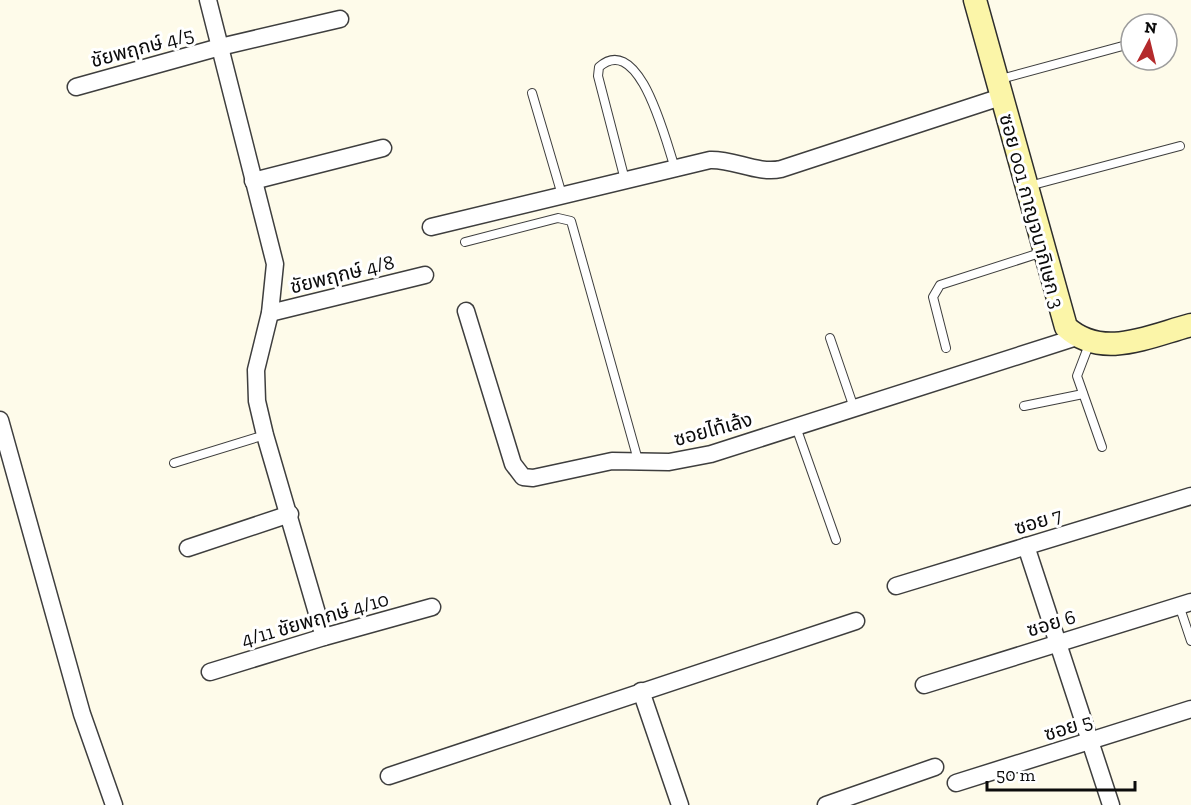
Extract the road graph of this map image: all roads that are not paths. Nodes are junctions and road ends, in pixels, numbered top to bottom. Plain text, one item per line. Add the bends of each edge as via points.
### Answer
1 (208, 0) edge
2 (975, 0) edge
3 (340, 19) dead end
4 (220, 47) junction
5 (1119, 48) edge
6 (76, 87) dead end
7 (999, 88) junction
8 (532, 93) dead end
9 (1180, 146) dead end
10 (383, 148) dead end
11 (675, 168) junction
12 (254, 180) junction
13 (625, 180) junction
14 (1026, 187) junction
15 (562, 195) junction
16 (431, 227) dead end
17 (465, 242) dead end
18 (1043, 252) junction
19 (425, 275) dead end
20 (466, 311) dead end
21 (270, 313) junction
22 (1191, 325) edge
23 (830, 338) dead end
24 (1084, 339) junction
25 (946, 348) dead end
26 (1083, 394) junction
27 (1024, 406) dead end
28 (854, 408) junction
29 (0, 420) edge
30 (796, 427) junction
31 (265, 435) junction
32 (1102, 447) dead end
33 (638, 460) junction
34 (174, 463) dead end
35 (1191, 496) edge
36 (290, 514) junction
37 (836, 540) dead end
38 (1026, 546) junction
39 (188, 548) dead end
40 (896, 585) dead end
41 (1185, 603) edge
42 (432, 607) dead end
43 (856, 621) dead end
44 (324, 637) junction
45 (1191, 641) edge
46 (1059, 643) junction
47 (210, 672) dead end
48 (924, 685) dead end
49 (641, 691) junction
50 (1191, 709) edge
51 (1092, 742) junction
52 (935, 767) dead end
53 (389, 776) dead end
54 (956, 783) dead end
55 (114, 805) edge
56 (680, 805) edge
57 (826, 805) edge
58 (1111, 805) edge

1 - 4 street
2 - 7 street, ซอย 001 กาญจนาภิเษก 3
3 - 4 street, ชัยพฤกษ์ 4/5
4 - 6 street, ชัยพฤกษ์ 4/5
4 - 12 street
5 - 7 lane
7 - 11 street via 781,169 764,170 722,160
7 - 14 street, ซอย 001 กาญจนาภิเษก 3
8 - 15 lane
9 - 14 lane
10 - 12 street
11 - 13 street
11 - 13 lane via 638,74 619,58 606,61 599,67 598,76
12 - 21 street via 275,264
13 - 15 street
14 - 18 street, ซอย 001 กาญจนาภิเษก 3
15 - 16 street
17 - 33 lane via 558,218 571,221
18 - 24 street, ซอย 001 กาญจนาภิเษก 3 via 1061,317 1066,327
18 - 25 lane via 940,285 933,297
19 - 21 street, ชัยพฤกษ์ 4/8
20 - 33 street, ซอยไท้เล้ง via 518,473 532,478 612,461
21 - 31 street via 256,370 257,401
22 - 24 street via 1128,342 1099,345
23 - 28 lane
24 - 26 lane via 1078,371
24 - 28 street, ซอยไท้เล้ง
26 - 27 lane
26 - 32 lane
28 - 30 street, ซอยไท้เล้ง
29 - 55 street via 82,714
30 - 33 street, ซอยไท้เล้ง via 711,454 669,462
30 - 37 lane
31 - 34 lane
31 - 36 street
35 - 38 street, ซอย 7
36 - 39 street
36 - 44 street
38 - 40 street, ซอย 7
38 - 46 street
41 - 45 lane
41 - 46 street, ซอย 6
42 - 44 street, 4/11 ชัยพฤกษ์ 4/10
43 - 49 street
44 - 47 street, 4/11 ชัยพฤกษ์ 4/10
46 - 48 street, ซอย 6
46 - 51 street
49 - 53 street
49 - 56 street
50 - 51 street, ซอย 5
51 - 54 street, ซอย 5
51 - 58 street
52 - 57 street

